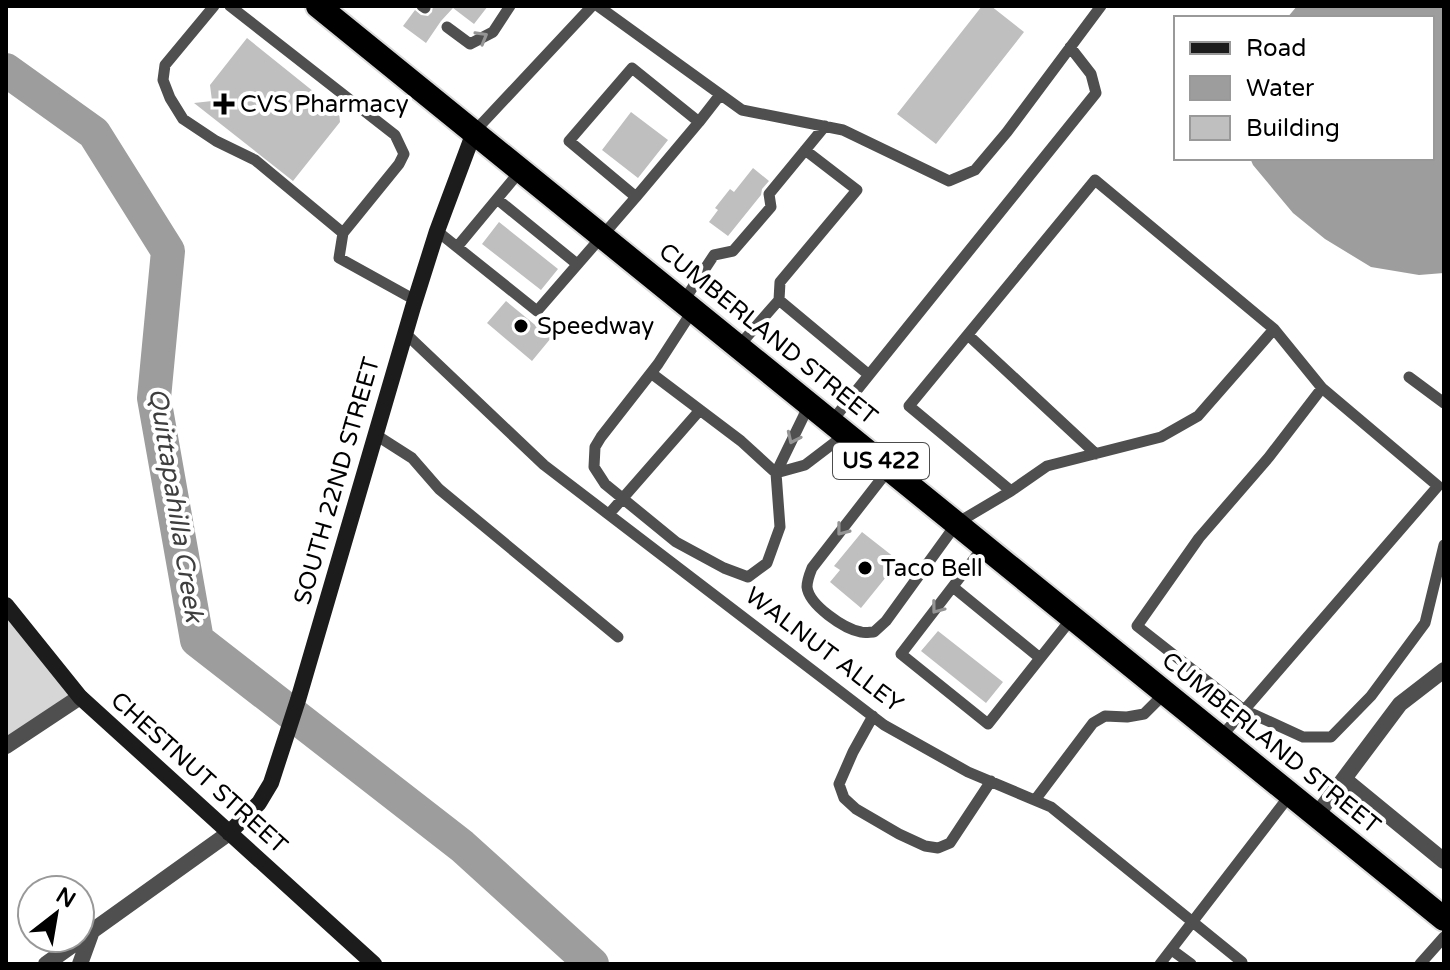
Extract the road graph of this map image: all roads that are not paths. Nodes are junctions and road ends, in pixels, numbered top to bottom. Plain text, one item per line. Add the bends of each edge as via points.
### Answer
1 (214, 6) edge
2 (230, 6) edge
3 (318, 6) edge
4 (510, 6) edge
5 (595, 6) edge
6 (1101, 6) edge
7 (447, 27) dead end
8 (1070, 47) junction
9 (720, 95) junction
10 (699, 122) junction
11 (825, 126) junction
12 (474, 132) junction
13 (805, 150) junction
14 (521, 170) junction
15 (636, 197) junction
16 (497, 199) junction
17 (437, 231) junction
18 (343, 233) junction
19 (601, 236) junction
20 (457, 247) junction
21 (577, 264) junction
22 (415, 300) junction
23 (779, 300) junction
24 (688, 306) junction
25 (1274, 329) junction
26 (405, 333) junction
27 (968, 335) junction
28 (738, 347) junction
29 (651, 373) junction
30 (869, 375) junction
31 (1409, 377) dead end
32 (1322, 388) junction
33 (810, 403) junction
34 (1444, 403) edge
35 (700, 410) junction
36 (839, 427) junction
37 (376, 435) junction
38 (1096, 454) junction
39 (890, 468) junction
40 (776, 473) junction
41 (1441, 488) edge
42 (1011, 491) junction
43 (623, 498) junction
44 (609, 514) junction
45 (957, 523) junction
46 (984, 545) junction
47 (1444, 545) edge
48 (953, 587) junction
49 (6, 605) edge
50 (1073, 617) junction
51 (618, 637) dead end
52 (1040, 658) junction
53 (1444, 670) edge
54 (1165, 693) junction
55 (80, 697) junction
56 (1244, 710) junction
57 (873, 716) junction
58 (1220, 738) junction
59 (6, 746) edge
60 (1344, 779) junction
61 (991, 781) junction
62 (1290, 795) junction
63 (1035, 800) junction
64 (1316, 816) junction
65 (229, 833) junction
66 (1444, 861) edge
67 (1444, 919) edge
68 (1193, 923) junction
69 (96, 928) edge
70 (1444, 937) edge
71 (1172, 950) junction
72 (1242, 962) dead end
73 (374, 964) edge
74 (1160, 964) edge
75 (1191, 964) edge
76 (1420, 964) edge

1 - 18 lane via 165,65 163,80 170,98 183,119 255,160
2 - 18 lane via 400,144 404,154 399,164
3 - 12 highway, CUMBERLAND STREET / US 422
7 -> 4 lane via 470,44 493,32
5 - 9 lane
5 - 12 lane
6 - 8 lane
8 - 11 lane via 975,170 949,181
8 - 30 lane via 1091,74 1096,93
9 - 10 lane
9 - 11 lane via 742,110
10 - 15 lane
10 - 15 lane via 632,68 569,141
11 - 13 lane
12 - 14 highway, CUMBERLAND STREET / US 422
12 - 17 street, SOUTH 22ND STREET
13 - 23 lane via 857,190 780,282
13 - 24 lane via 769,194 771,207 733,251 714,255
14 - 16 lane
14 - 19 highway, CUMBERLAND STREET / US 422
15 - 19 lane
16 - 20 lane
16 - 21 lane
17 - 20 lane
17 - 22 street, SOUTH 22ND STREET
18 - 22 lane via 339,258
19 - 21 lane
19 - 24 highway, CUMBERLAND STREET / US 422
20 - 21 lane via 537,311
22 - 26 street, SOUTH 22ND STREET
23 - 28 lane
23 - 30 lane
24 - 28 highway, CUMBERLAND STREET / US 422
24 - 29 lane
25 - 27 lane via 1095,180
25 - 32 lane
25 - 38 lane via 1198,416 1161,437
26 - 37 street, SOUTH 22ND STREET
26 - 44 lane, WALNUT ALLEY via 544,465
27 - 38 lane
27 - 42 lane via 909,406
28 - 33 highway, CUMBERLAND STREET / US 422
29 - 35 lane
29 - 43 lane via 595,447 594,467
30 - 36 lane
31 - 34 lane
32 - 41 lane
32 - 56 lane via 1199,538 1137,626
33 - 36 highway, CUMBERLAND STREET / US 422
33 -> 40 lane
35 - 40 lane
35 - 43 lane
36 - 39 highway, CUMBERLAND STREET / US 422
36 - 40 lane via 805,465
37 - 51 lane via 412,458 439,489
37 - 65 street, SOUTH 22ND STREET via 271,783
38 - 42 lane via 1047,466
39 - 45 highway, CUMBERLAND STREET / US 422
39 -> 45 lane via 812,568 807,587 822,610 846,626 874,632
40 - 43 lane via 780,527 767,563 748,577 676,542
41 - 56 lane
42 - 45 lane
43 - 44 lane
44 - 57 lane, WALNUT ALLEY
45 - 46 highway, CUMBERLAND STREET / US 422
46 - 48 lane
46 - 50 highway, CUMBERLAND STREET / US 422
47 - 56 lane via 1425,623 1371,696 1331,737 1303,737
48 - 52 lane
48 -> 52 lane via 901,654 988,724
49 - 55 street, CHESTNUT STREET
50 - 52 lane
50 - 54 highway, CUMBERLAND STREET / US 422
53 - 60 street via 1400,704
54 - 58 highway, CUMBERLAND STREET / US 422
54 - 63 lane via 1144,714 1105,716 1093,723
55 - 59 street
55 - 65 street, CHESTNUT STREET
56 - 58 lane
57 - 61 lane, WALNUT ALLEY
57 - 61 lane via 839,784 844,798 880,824 938,848 950,843
58 - 62 highway, CUMBERLAND STREET / US 422
60 - 64 street
60 - 66 street
61 - 63 lane, WALNUT ALLEY
62 - 64 highway, CUMBERLAND STREET / US 422
62 - 68 lane
63 - 68 lane, WALNUT ALLEY via 1051,807
64 - 67 highway, CUMBERLAND STREET / US 422
65 - 69 street
65 - 73 street, CHESTNUT STREET
68 - 71 lane
68 - 72 lane, WALNUT ALLEY
70 - 76 lane
71 - 74 lane
71 - 75 lane

